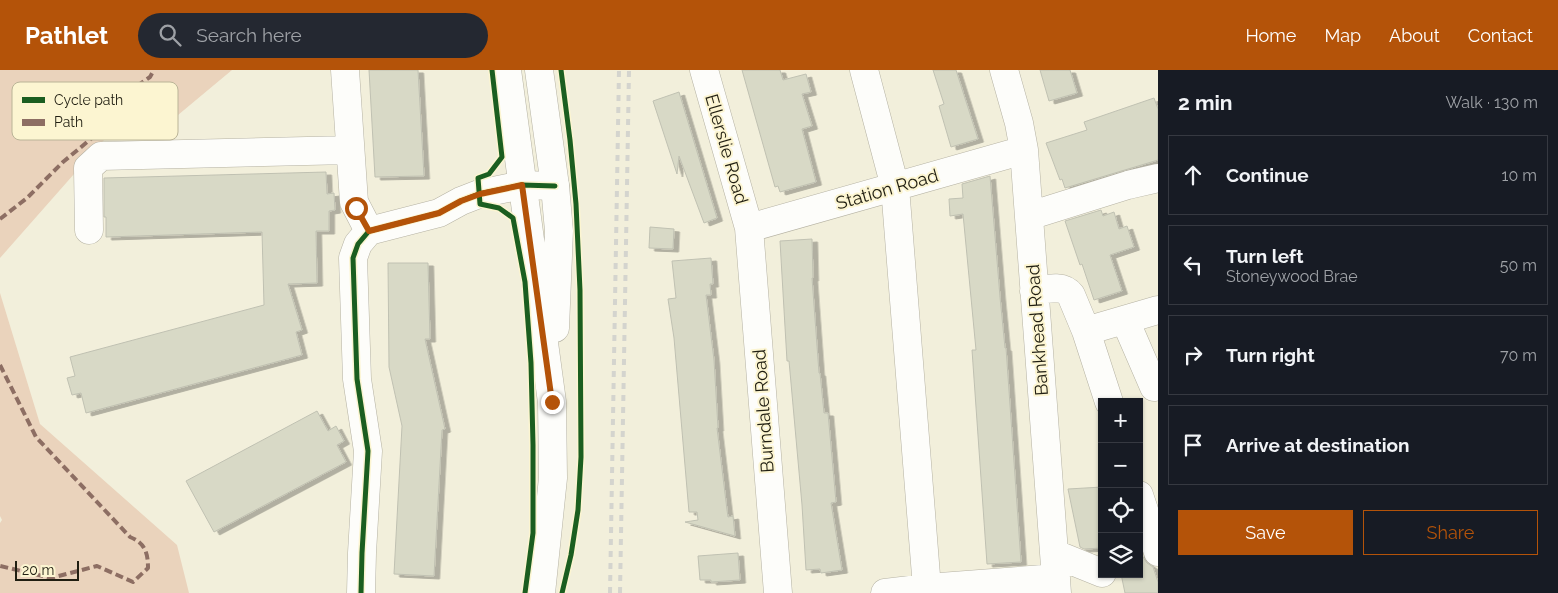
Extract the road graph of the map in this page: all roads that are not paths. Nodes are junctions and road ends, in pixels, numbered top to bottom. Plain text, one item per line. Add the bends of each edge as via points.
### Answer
1 (345, 70) edge
2 (507, 70) edge
3 (540, 70) edge
4 (704, 70) edge
5 (864, 70) edge
6 (1004, 70) edge
7 (349, 150) junction
8 (1024, 150) junction
9 (1158, 178) edge
10 (522, 185) junction
11 (555, 186) junction
12 (895, 187) junction
13 (1029, 216) junction
14 (750, 228) junction
15 (88, 230) dead end
16 (369, 231) junction
17 (1034, 290) junction
18 (1158, 310) edge
19 (1125, 320) junction
20 (1086, 331) junction
21 (1154, 387) dead end
22 (551, 390) junction
23 (1108, 398) edge
24 (1143, 507) edge
25 (1158, 552) edge
26 (1098, 572) edge
27 (1056, 575) edge
28 (927, 588) junction
29 (361, 593) edge
30 (541, 593) edge
31 (778, 593) edge
32 (885, 593) edge

1 - 7 street
2 - 10 street
3 - 11 street
4 - 14 street, Ellerslie Road
5 - 12 street
6 - 8 street, Bankhead Road via 1020,123
7 - 15 street via 100,156 88,168
7 - 16 street via 354,202
8 - 12 street, Station Road
8 - 13 street, Bankhead Road
9 - 13 street
10 - 11 street
10 - 16 street via 480,194 439,213
10 - 22 street
11 - 22 street via 559,231
12 - 14 street, Station Road
12 - 28 street
13 - 17 street, Bankhead Road
14 - 31 street, Burndale Road
16 - 29 street via 358,244 353,258 357,379 368,451
17 - 20 street via 1052,288 1068,291
17 - 27 street, Bankhead Road
18 - 19 street
19 - 20 street
19 - 21 street
20 - 23 street
22 - 30 street via 553,478
24 - 25 street
26 - 27 street
27 - 28 street
28 - 32 street

